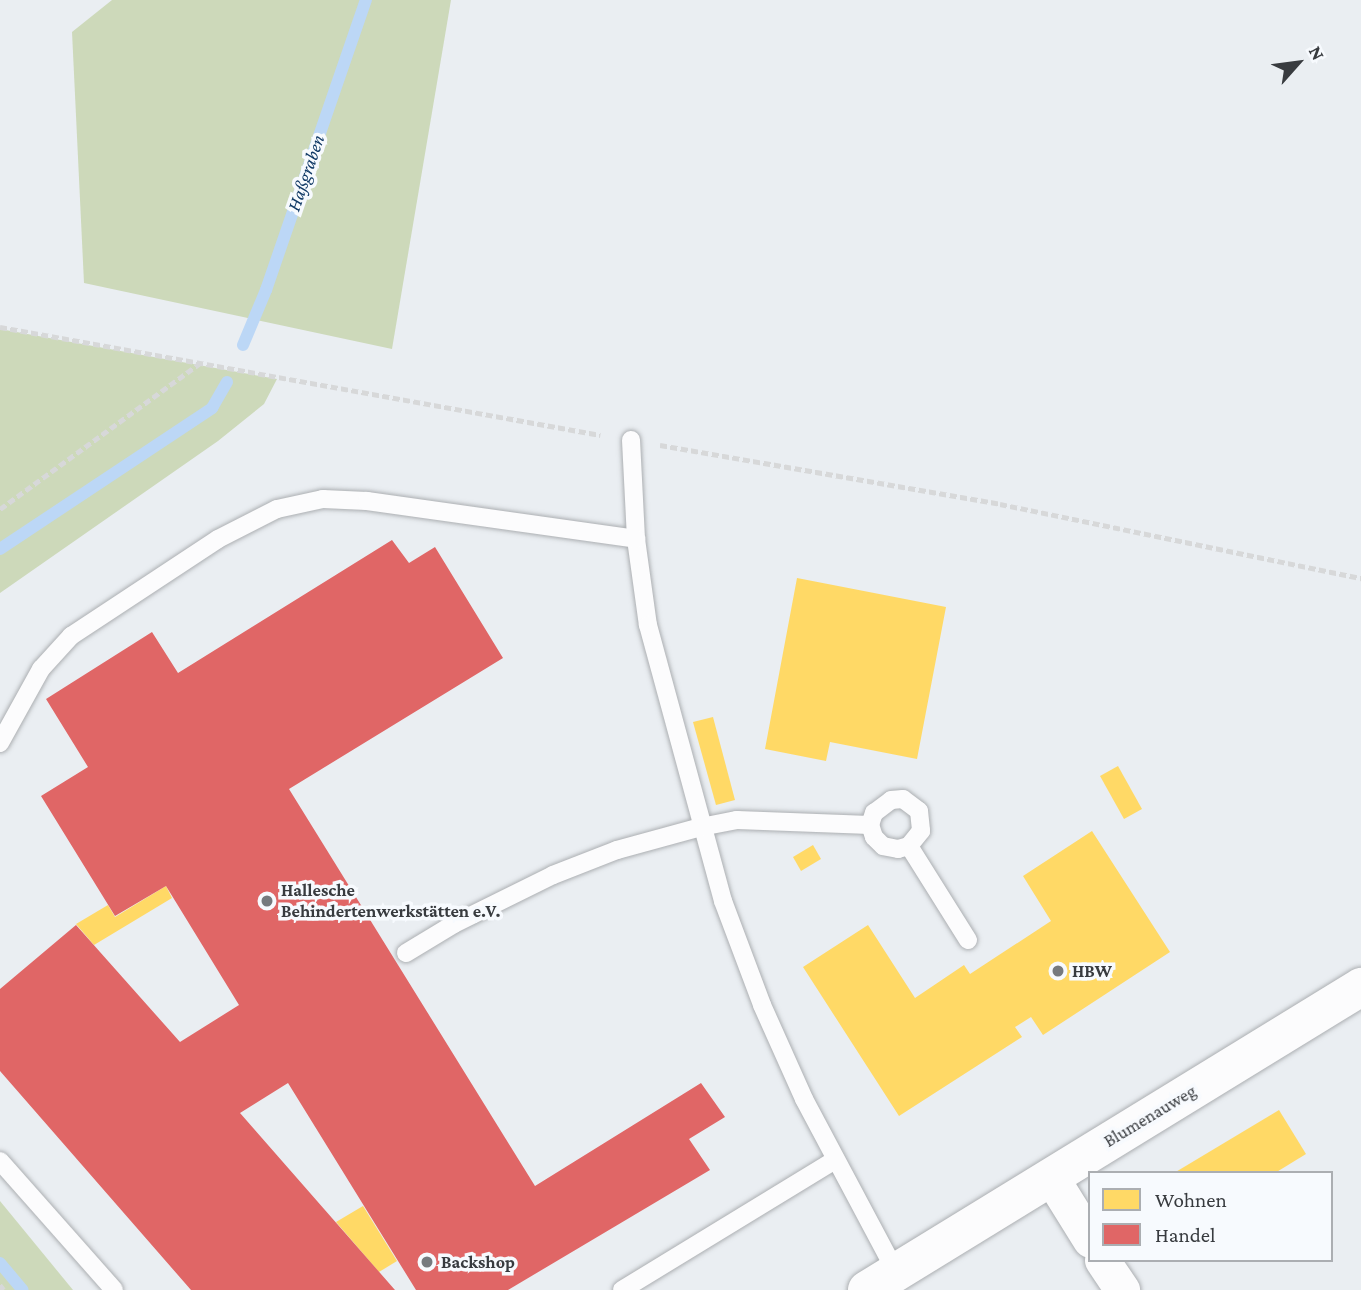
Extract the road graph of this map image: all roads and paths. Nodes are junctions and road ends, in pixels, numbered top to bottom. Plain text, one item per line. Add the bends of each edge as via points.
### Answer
1 (0, 327) edge
2 (200, 363) junction
3 (631, 440) junction
4 (0, 509) edge
5 (636, 539) junction
6 (1361, 578) edge
7 (0, 743) edge
8 (870, 825) junction
9 (701, 827) junction
10 (909, 846) junction
11 (968, 940) dead end
12 (406, 953) dead end
13 (1361, 986) edge
14 (835, 1160) junction
15 (0, 1161) edge
16 (1051, 1177) junction
17 (1088, 1237) edge
18 (1103, 1262) edge
19 (882, 1281) edge
20 (0, 1285) edge
21 (4, 1290) edge
22 (114, 1290) edge
23 (622, 1290) edge
24 (1122, 1290) edge

1 - 2 path
2 - 3 path
2 - 4 path
3 - 5 lane
3 - 6 path via 1000,504
5 - 7 lane via 367,502 323,499 277,509 218,539 71,636 41,669
5 - 9 lane via 648,625
8 - 9 lane via 737,820
8 - 10 lane via 883,846
8 - 10 lane via 874,813 891,800 911,802 922,820 917,839
9 - 12 lane via 617,850 553,875
9 - 14 lane via 762,1005
10 - 11 lane
13 - 16 street, Blumenauweg
14 - 19 lane
14 - 23 lane
15 - 22 lane
16 - 17 street
16 - 19 street, Blumenauweg
18 - 24 street
20 - 21 path

